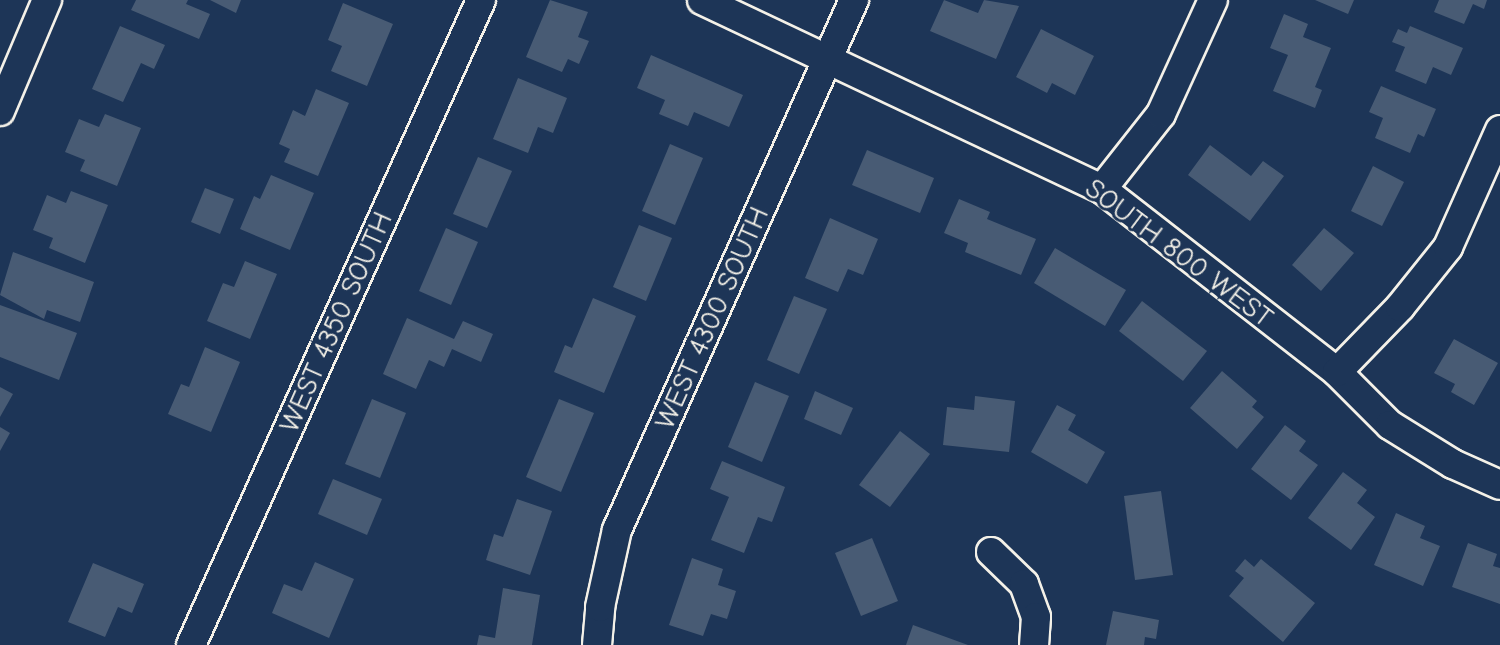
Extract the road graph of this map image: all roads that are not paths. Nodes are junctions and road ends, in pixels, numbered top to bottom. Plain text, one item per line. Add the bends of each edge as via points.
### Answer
1 (47, 0) edge
2 (481, 0) edge
3 (702, 0) edge
4 (854, 0) edge
5 (1213, 0) edge
6 (11, 56) edge
7 (828, 58) junction
8 (0, 111) edge
9 (1498, 141) edge
10 (1102, 189) junction
11 (1337, 372) junction
12 (1500, 485) edge
13 (991, 552) dead end
14 (191, 645) edge
15 (597, 645) edge
16 (1034, 645) edge

1 - 6 street
2 - 14 street, WEST 4350 SOUTH
3 - 7 street, SOUTH 800 WEST
4 - 7 street, WEST 4300 SOUTH
5 - 10 street via 1161,114
6 - 8 street
7 - 10 street, SOUTH 800 WEST
7 - 15 street, WEST 4300 SOUTH via 617,530
9 - 11 street via 1448,247
10 - 11 street, SOUTH 800 WEST
11 - 12 street, SOUTH 800 WEST via 1390,425 1453,464
13 - 16 street via 1024,584 1036,617

